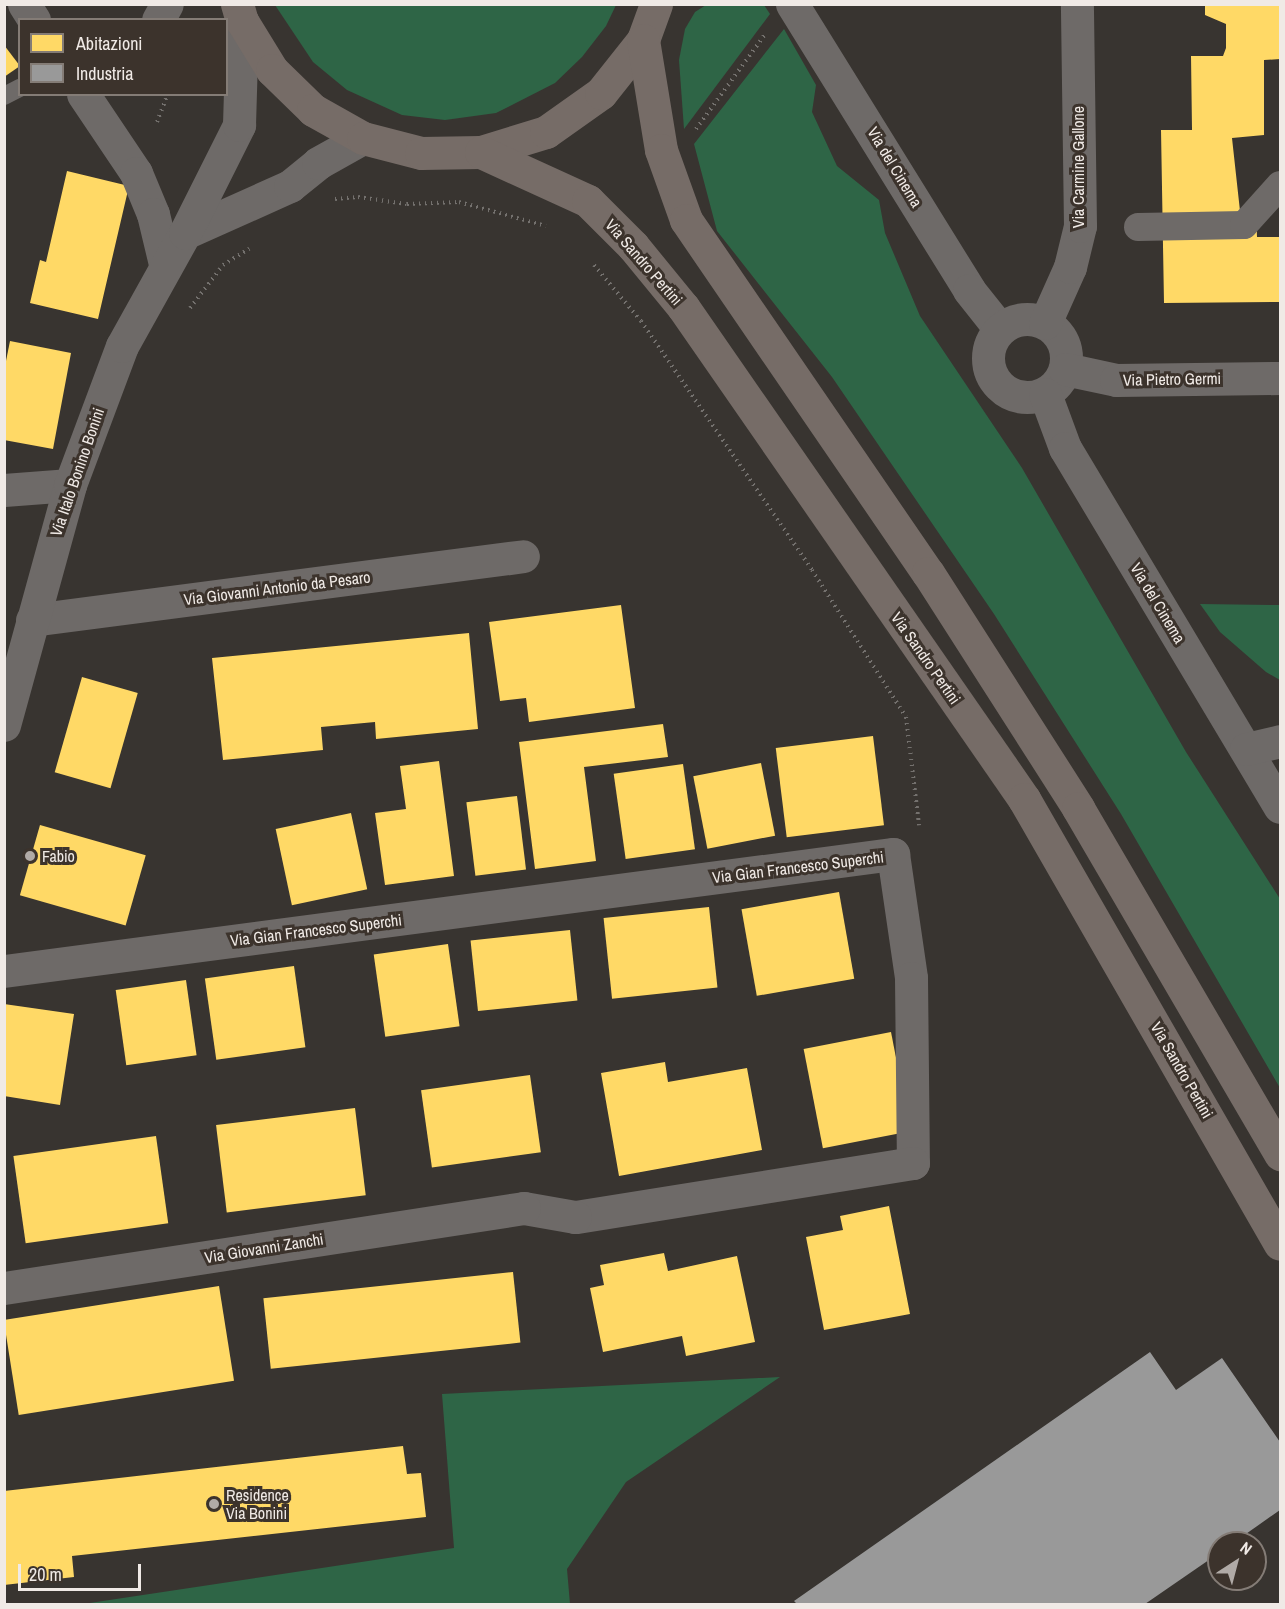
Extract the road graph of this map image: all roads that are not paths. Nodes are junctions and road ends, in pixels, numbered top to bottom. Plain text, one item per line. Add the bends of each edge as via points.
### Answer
1 (24, 4) edge
2 (167, 4) edge
3 (656, 4) edge
4 (792, 4) edge
5 (1077, 4) edge
6 (240, 13) edge
7 (33, 18) edge
8 (159, 18) edge
9 (643, 40) junction
10 (18, 89) edge
11 (4, 96) edge
12 (84, 96) edge
13 (363, 138) junction
14 (481, 152) junction
15 (1281, 185) edge
16 (1138, 227) dead end
17 (185, 233) junction
18 (165, 264) junction
19 (1045, 323) junction
20 (1000, 329) junction
21 (1065, 369) junction
22 (1281, 378) edge
23 (1045, 394) junction
24 (70, 484) junction
25 (4, 490) edge
26 (523, 556) dead end
27 (32, 620) junction
28 (4, 725) edge
29 (1281, 741) edge
30 (1246, 749) junction
31 (1281, 807) edge
32 (4, 971) edge
33 (1281, 1154) edge
34 (524, 1208) joint
35 (1281, 1245) edge
36 (4, 1288) edge

1 - 7 street
2 - 8 street
3 - 9 main road
4 - 20 street, Via del Cinema via 969,290
5 - 19 street, Via Carmine Gallone via 1080,226 1070,267
6 - 13 main road via 272,70 313,110
6 - 17 street, Via Italo Bonino Bonini via 239,125
9 - 14 main road via 601,93 546,132
9 - 33 main road via 662,150 686,220 928,573 1078,808
10 - 11 lane
12 - 18 street via 136,173 153,214
13 - 14 main road via 421,153
13 - 17 street via 318,163 290,186
14 - 35 main road, Via Sandro Pertini via 588,201 633,246 683,307 1024,799
15 - 16 street via 1244,225
17 - 18 street, Via Italo Bonino Bonini
18 - 24 street, Via Italo Bonino Bonini via 122,346
19 - 20 street via 1022,318
19 - 21 street via 1063,342
20 - 23 street via 988,350 991,375 1008,393 1020,398
21 - 22 street, Via Pietro Germi via 1116,380
21 - 23 street via 1061,379
23 - 30 street, Via del Cinema via 1065,448
24 - 25 street
24 - 27 street, Via Italo Bonino Bonini
26 - 27 street, Via Giovanni Antonio da Pesaro
27 - 28 street, Via Italo Bonino Bonini
29 - 30 street
30 - 31 street, Via del Cinema
32 - 34 street, Via Gian Francesco Superchi via 893,854 911,978 913,1163 575,1217
34 - 36 street, Via Giovanni Zanchi

